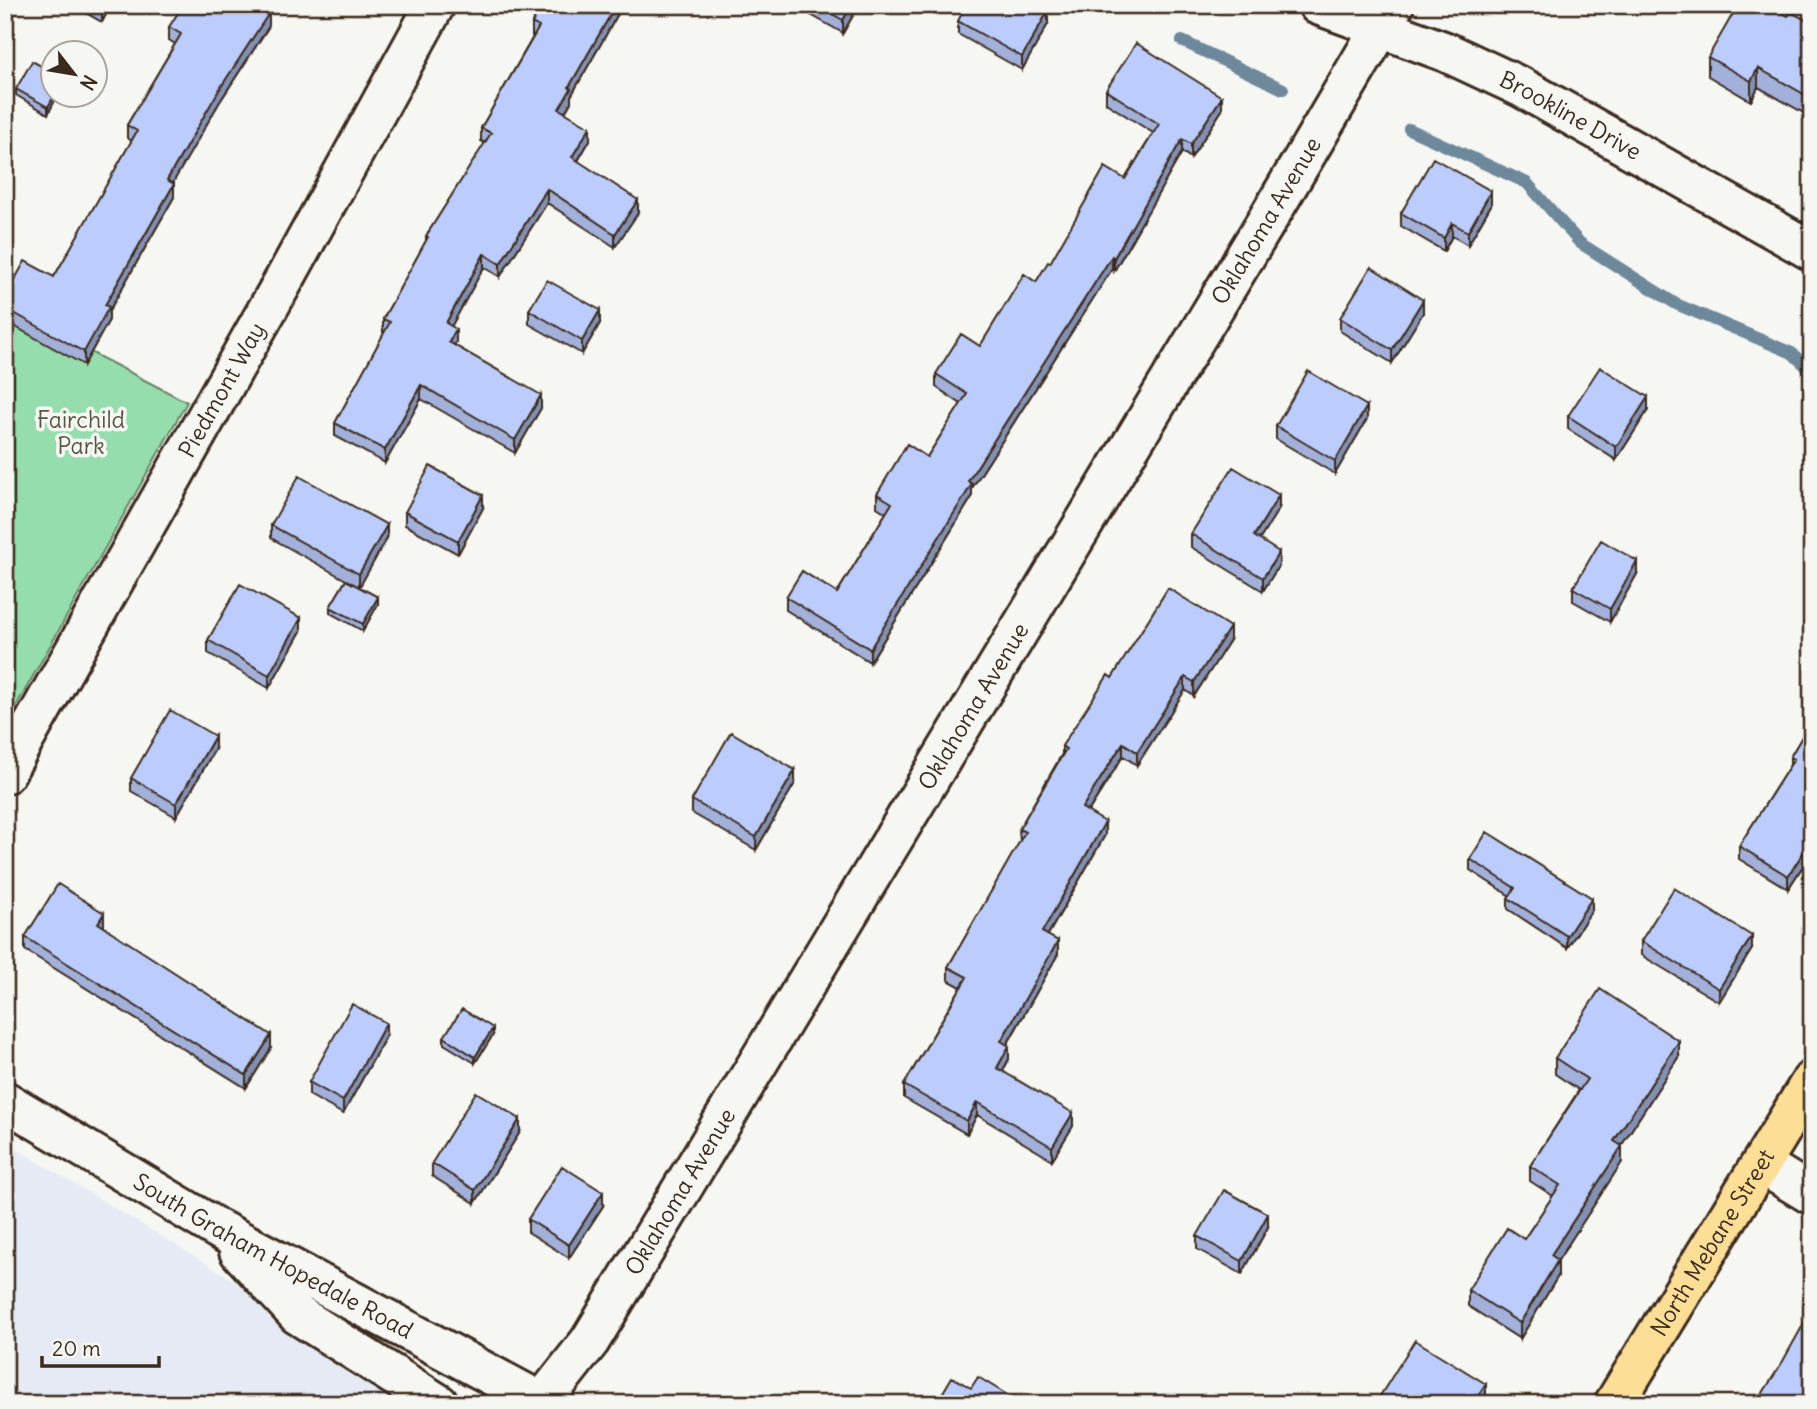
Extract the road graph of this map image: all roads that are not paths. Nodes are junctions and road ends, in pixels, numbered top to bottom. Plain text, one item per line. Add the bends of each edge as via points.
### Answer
1 (435, 5) edge
2 (1318, 5) edge
3 (1387, 16) edge
4 (1812, 251) edge
5 (10, 756) edge
6 (1812, 1080) edge
7 (5, 1101) edge
8 (1761, 1164) junction
9 (1812, 1195) edge
10 (218, 1229) junction
11 (544, 1403) edge
12 (439, 1404) edge
13 (1614, 1404) edge

1 - 5 street, Piedmont Way via 288,273
2 - 3 street, Brookline Drive
3 - 4 street, Brookline Drive
3 - 11 street, Oklahoma Avenue via 590,1341
6 - 8 main road, North Mebane Street
7 - 10 street, South Graham Hopedale Road
8 - 9 street
8 - 13 main road, North Mebane Street
10 - 11 street, South Graham Hopedale Road
10 - 12 street via 298,1315

